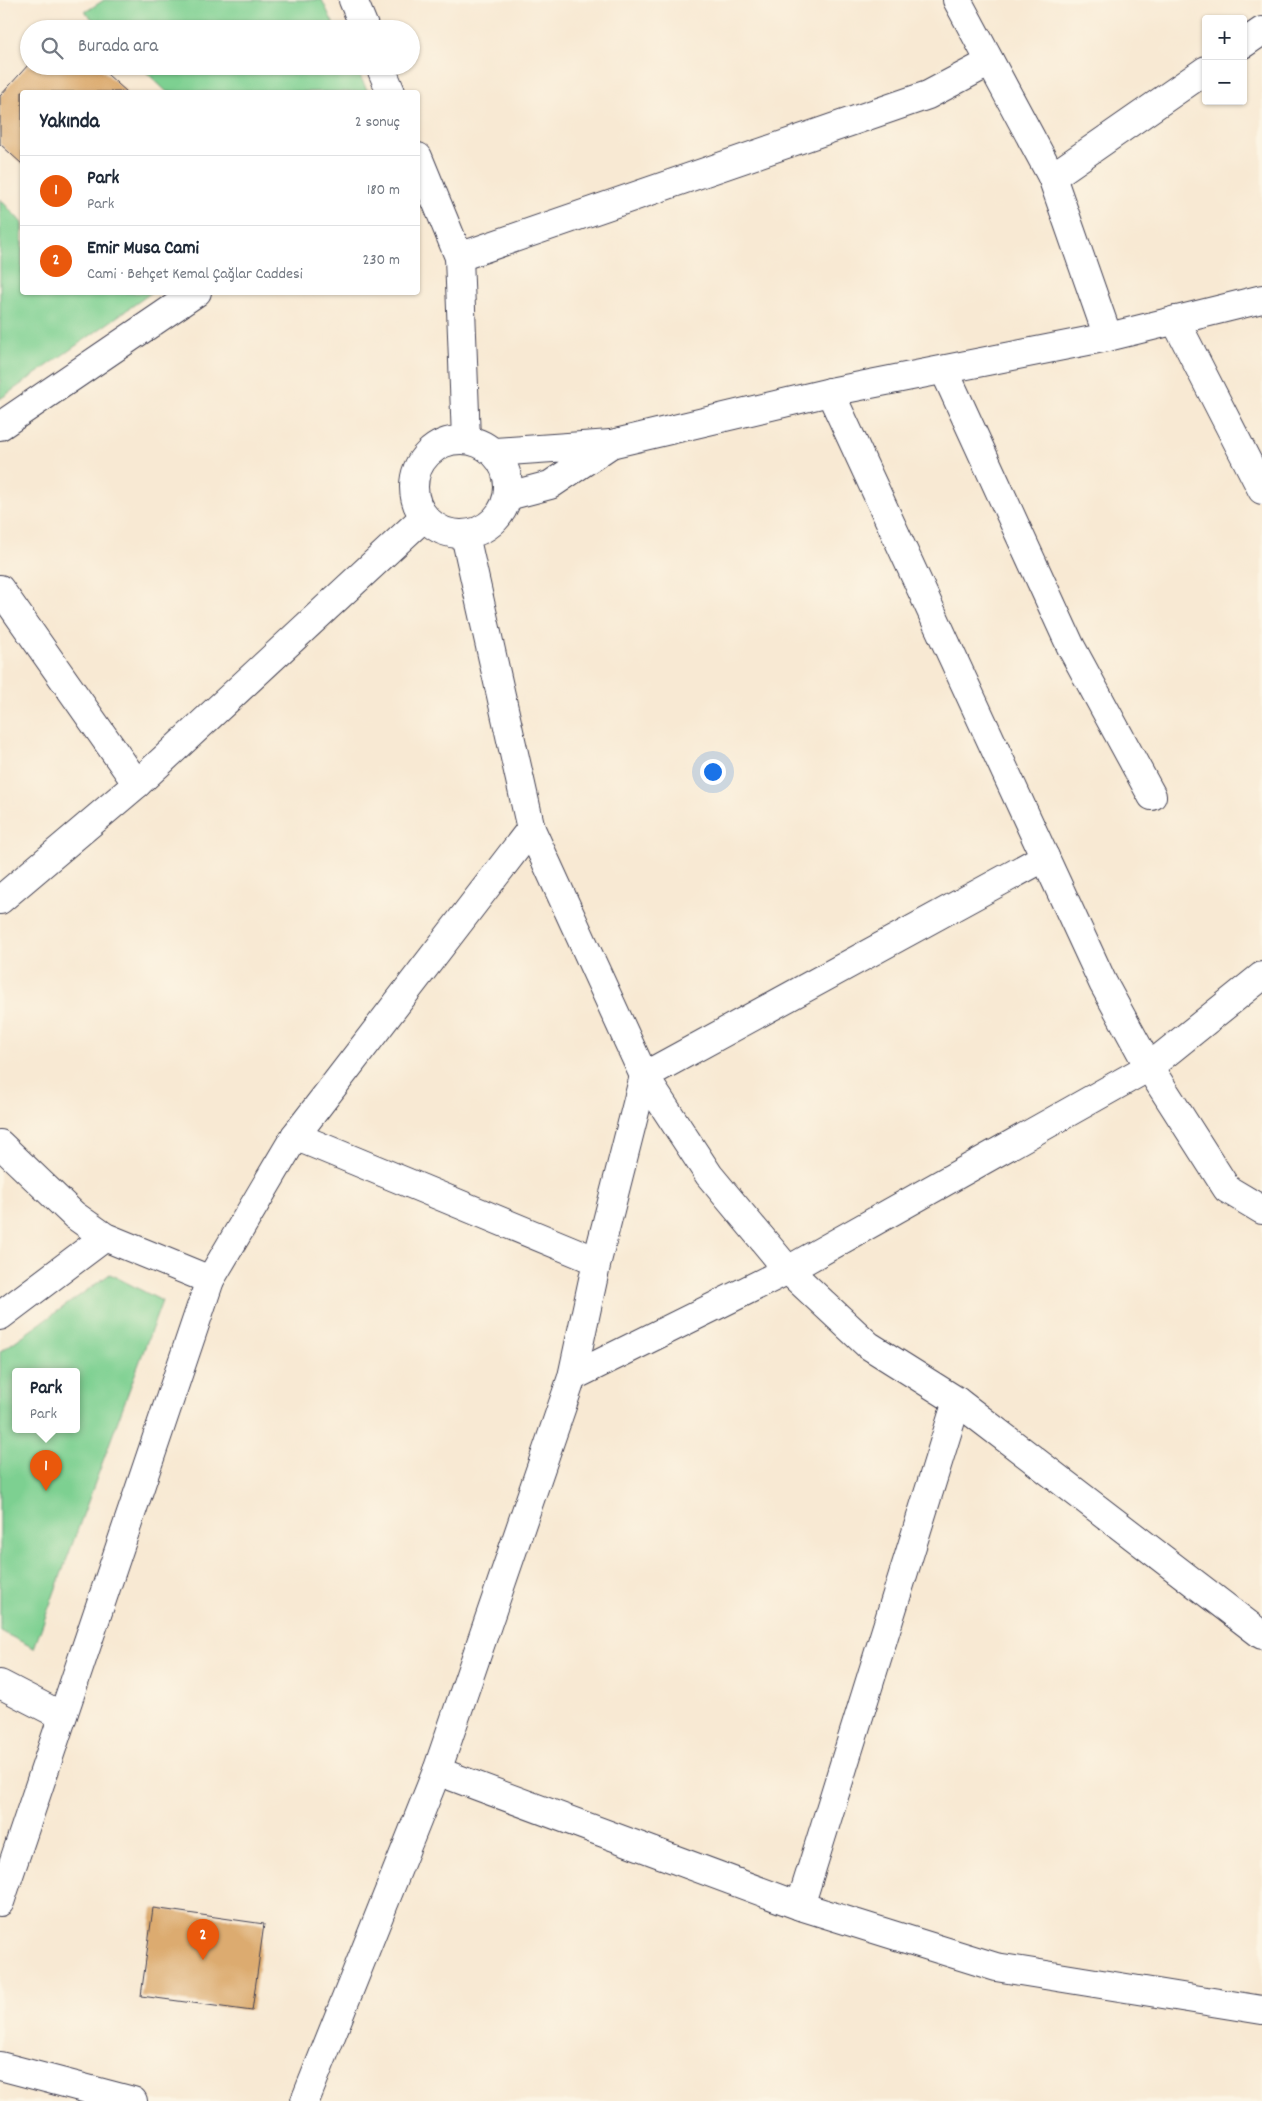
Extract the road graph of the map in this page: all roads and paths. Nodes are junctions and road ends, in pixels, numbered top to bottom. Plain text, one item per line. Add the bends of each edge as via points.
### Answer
1 (353, 0) edge
2 (958, 0) edge
3 (361, 20) edge
4 (1262, 32) edge
5 (1247, 41) edge
6 (990, 62) junction
7 (1202, 73) edge
8 (384, 75) edge
9 (390, 90) edge
10 (420, 162) edge
11 (1052, 177) junction
12 (459, 257) junction
13 (193, 295) edge
14 (1262, 298) edge
15 (1175, 320) junction
16 (1108, 337) junction
17 (944, 370) junction
18 (830, 392) junction
19 (0, 426) edge
20 (466, 439) junction
21 (611, 444) junction
22 (495, 452) junction
23 (1262, 490) edge
24 (508, 496) junction
25 (424, 517) junction
26 (465, 535) junction
27 (0, 589) edge
28 (137, 784) junction
29 (1152, 796) dead end
30 (531, 829) junction
31 (1045, 858) junction
32 (0, 900) edge
33 (1262, 976) edge
34 (1149, 1067) junction
35 (644, 1076) junction
36 (295, 1136) junction
37 (0, 1144) edge
38 (1262, 1210) edge
39 (105, 1237) junction
40 (597, 1261) junction
41 (788, 1270) junction
42 (210, 1280) junction
43 (0, 1316) edge
44 (572, 1377) junction
45 (957, 1401) junction
46 (1262, 1635) edge
47 (0, 1684) edge
48 (62, 1716) junction
49 (437, 1771) junction
50 (0, 1902) edge
51 (800, 1906) junction
52 (1262, 2010) edge
53 (0, 2066) edge
54 (133, 2101) edge
55 (305, 2101) edge

1 - 3 street
2 - 6 street
4 - 5 street
6 - 11 street
6 - 12 street via 928,95
7 - 11 street
8 - 9 street
10 - 12 street
11 - 16 street
12 - 20 street
13 - 19 street
14 - 15 street
15 - 16 street
15 - 23 street
16 - 17 street
17 - 18 street
17 - 29 street via 1071,647
18 - 21 street
18 - 31 street
20 - 22 street
20 - 25 street via 435,447 423,458 414,488
21 - 22 street
21 - 24 street via 550,485
22 - 24 street via 509,481
24 - 26 street via 493,523
25 - 26 street via 450,534
25 - 28 street
26 - 30 street
27 - 28 street
28 - 32 street
30 - 35 street
30 - 36 street
31 - 34 street via 1103,983
31 - 35 street
33 - 34 street
34 - 38 street via 1227,1189
34 - 41 street
35 - 40 street
35 - 41 street via 709,1175
36 - 40 street
36 - 42 street
37 - 39 street via 74,1215
39 - 42 street
39 - 43 street
40 - 44 street
41 - 44 street
41 - 45 street via 868,1345
42 - 48 street
44 - 49 street
45 - 46 street
45 - 51 street
47 - 48 street
48 - 50 street
49 - 51 street
49 - 55 street
51 - 52 street via 996,1967
53 - 54 street

